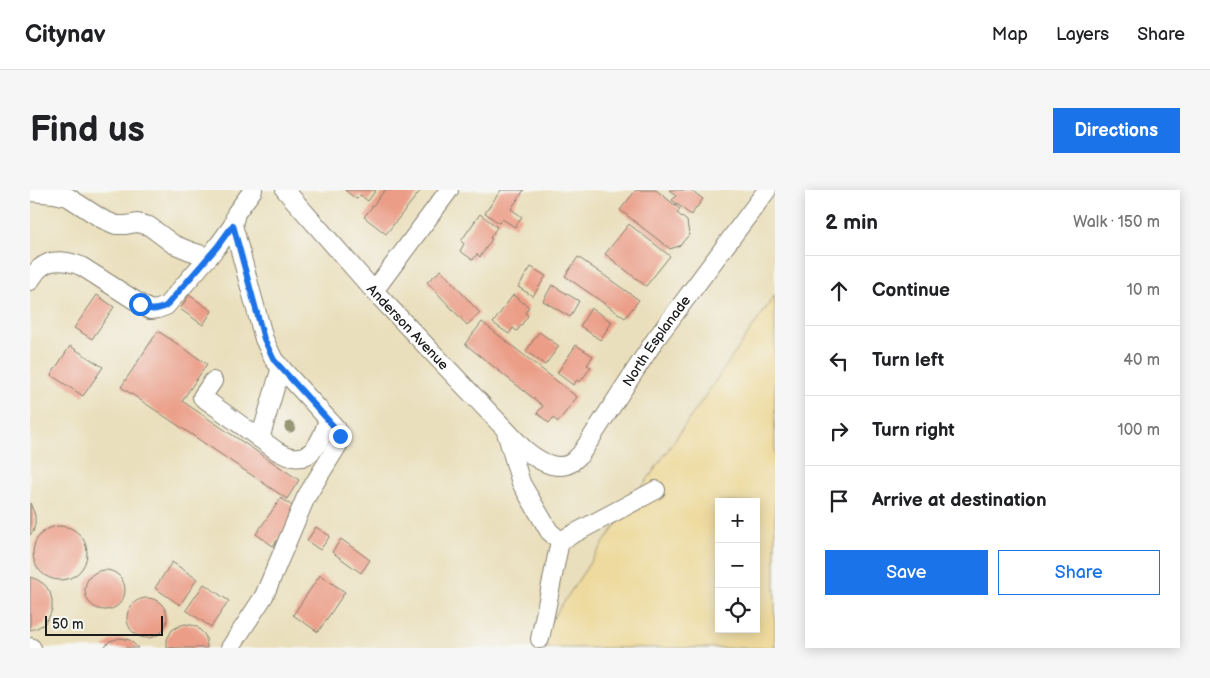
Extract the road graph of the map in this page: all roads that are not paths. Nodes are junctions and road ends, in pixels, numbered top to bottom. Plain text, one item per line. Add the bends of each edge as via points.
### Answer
1 (253, 190) edge
2 (285, 190) edge
3 (449, 190) edge
4 (767, 190) edge
5 (30, 192) edge
6 (233, 225) junction
7 (209, 257) junction
8 (30, 281) edge
9 (374, 290) junction
10 (281, 367) junction
11 (213, 381) dead end
12 (328, 420) junction
13 (505, 430) junction
14 (260, 439) junction
15 (536, 459) joint
16 (656, 490) dead end
17 (560, 541) junction
18 (540, 640) dead end
19 (230, 648) edge

1 - 6 street via 236,213
2 - 9 street, Anderson Avenue
3 - 9 street
4 - 15 street, North Esplanade via 655,340 580,455 564,466
5 - 7 street via 68,197 116,225 137,223 149,226 172,244
6 - 7 street
6 - 10 street via 264,339
7 - 8 street via 166,306 158,309 150,310 70,262 59,261 40,267
9 - 13 street, Anderson Avenue
10 - 12 street
10 - 14 street
11 - 14 street via 202,397
12 - 14 street via 317,446 299,458 277,451
12 - 19 street via 340,436 338,445 306,497 264,596
13 - 15 street, Anderson Avenue
13 - 17 street via 521,483 549,531
16 - 17 street
17 - 18 street

